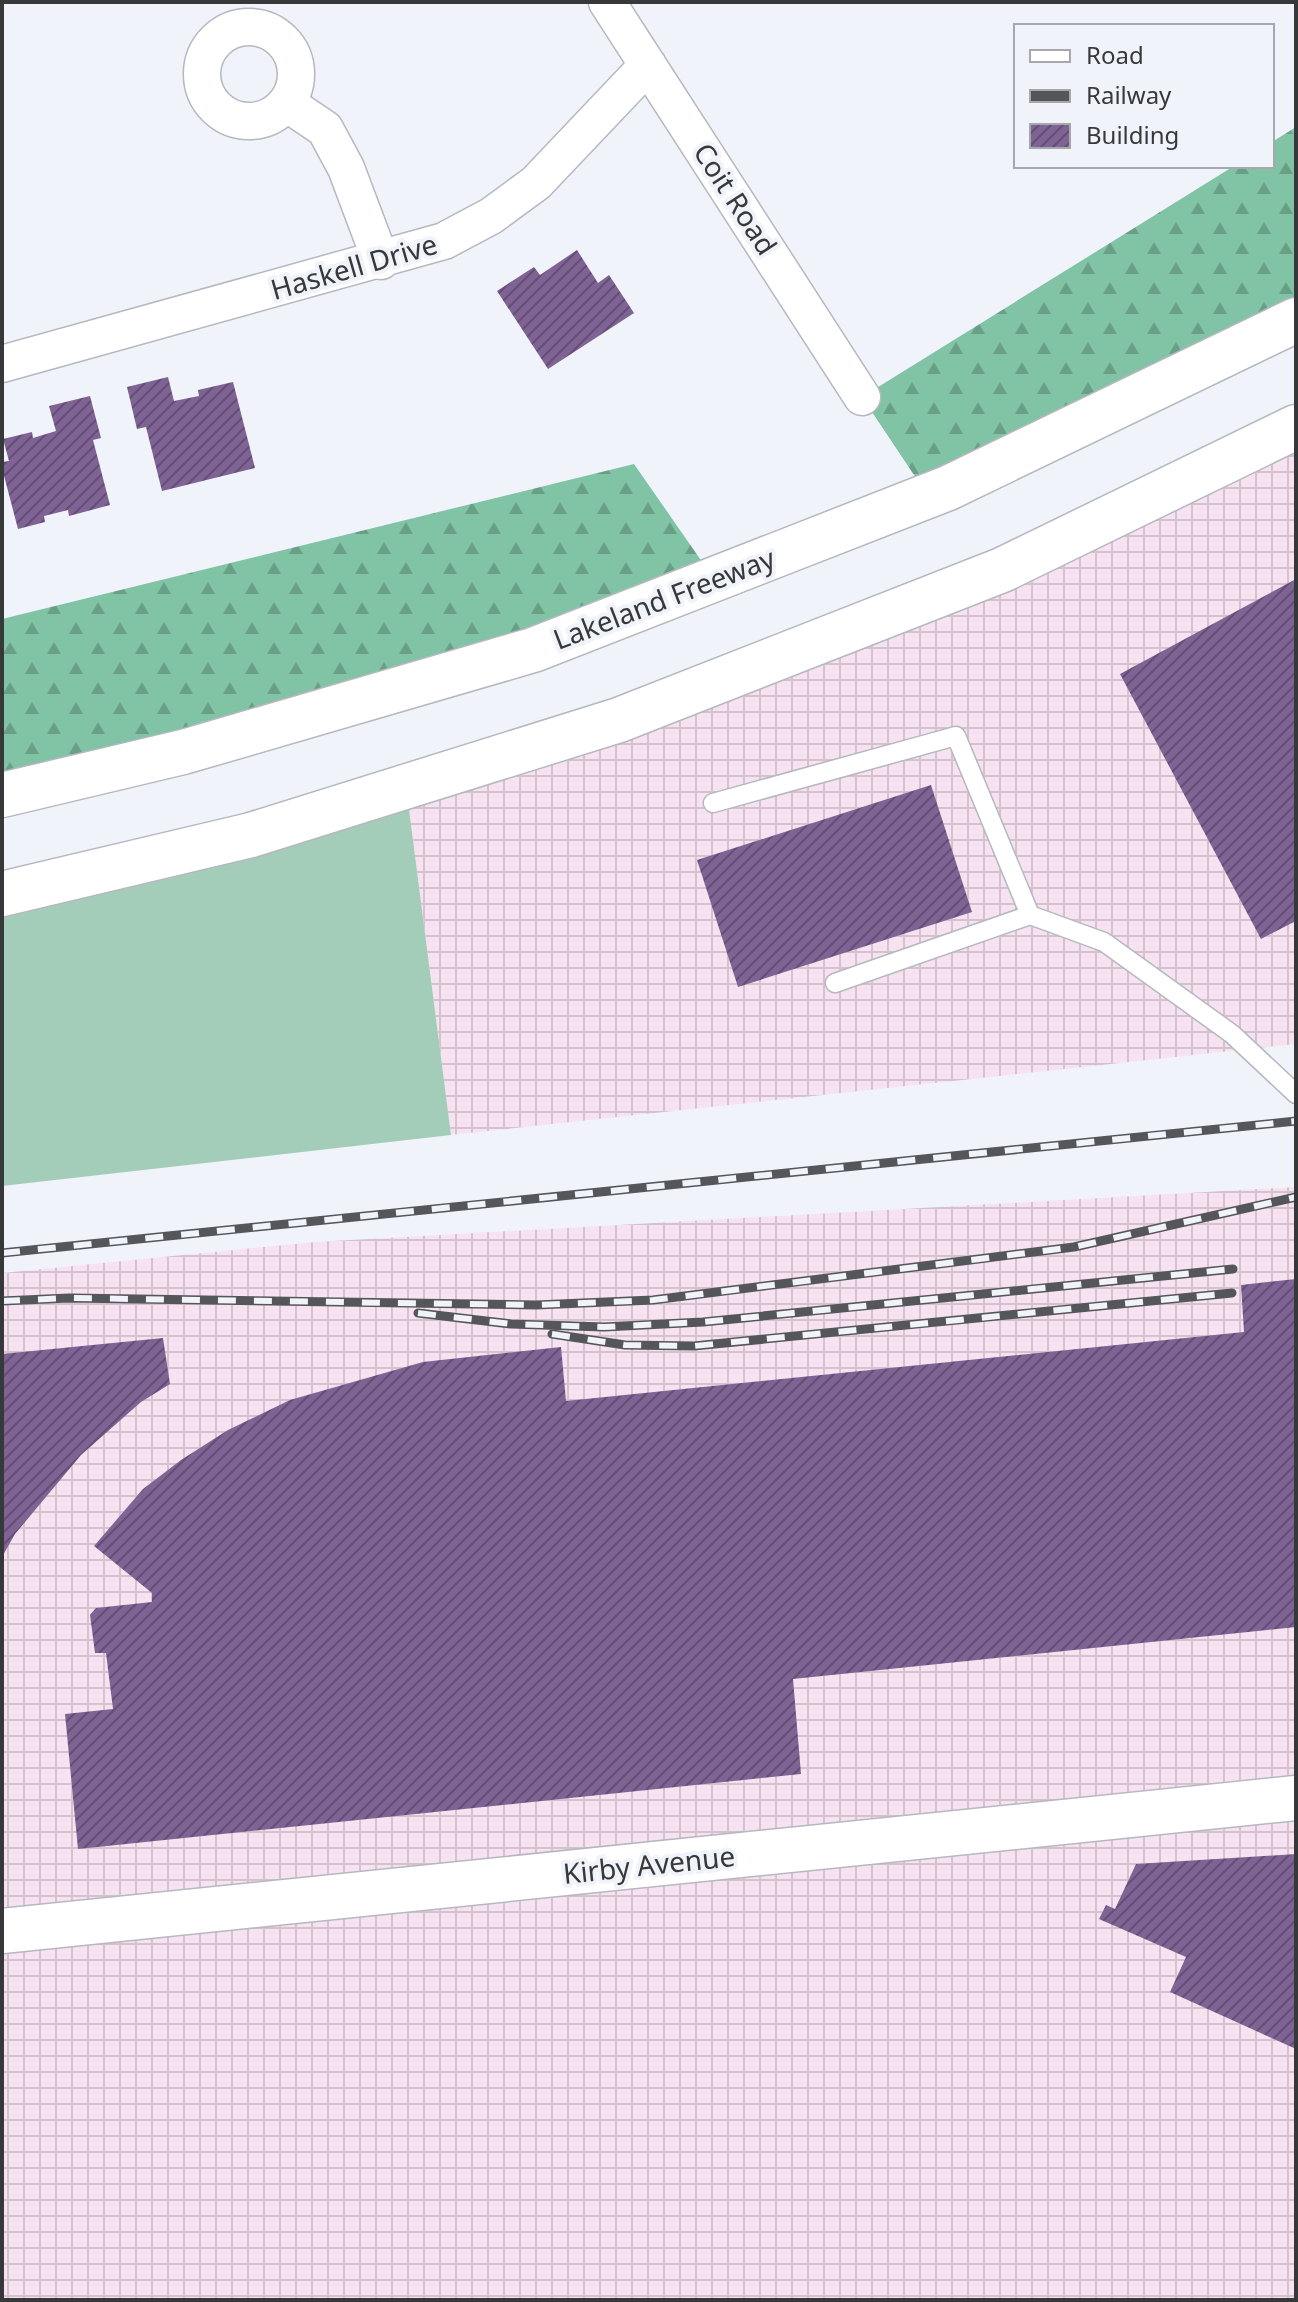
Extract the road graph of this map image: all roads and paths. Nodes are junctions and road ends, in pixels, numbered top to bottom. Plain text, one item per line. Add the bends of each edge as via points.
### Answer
1 (607, 2) edge
2 (648, 65) junction
3 (288, 104) dead end
4 (381, 261) junction
5 (1296, 320) edge
6 (2, 364) edge
7 (862, 397) dead end
8 (1296, 427) edge
9 (2, 795) edge
10 (713, 803) dead end
11 (2, 894) edge
12 (1030, 915) junction
13 (835, 983) dead end
14 (1296, 1094) edge
15 (1296, 1798) edge
16 (2, 1931) edge

1 - 2 street, Coit Road
2 - 4 street, Haskell Drive via 536,183 444,241
2 - 7 street, Coit Road
3 - 4 street via 325,129 346,168
4 - 6 street, Haskell Drive
5 - 9 main road, Lakeland Freeway via 948,488 533,650 183,752
8 - 11 main road via 1002,570 619,720 251,835
10 - 12 lane via 956,736
12 - 13 lane
12 - 14 lane via 1104,942 1232,1034
15 - 16 main road, Kirby Avenue

